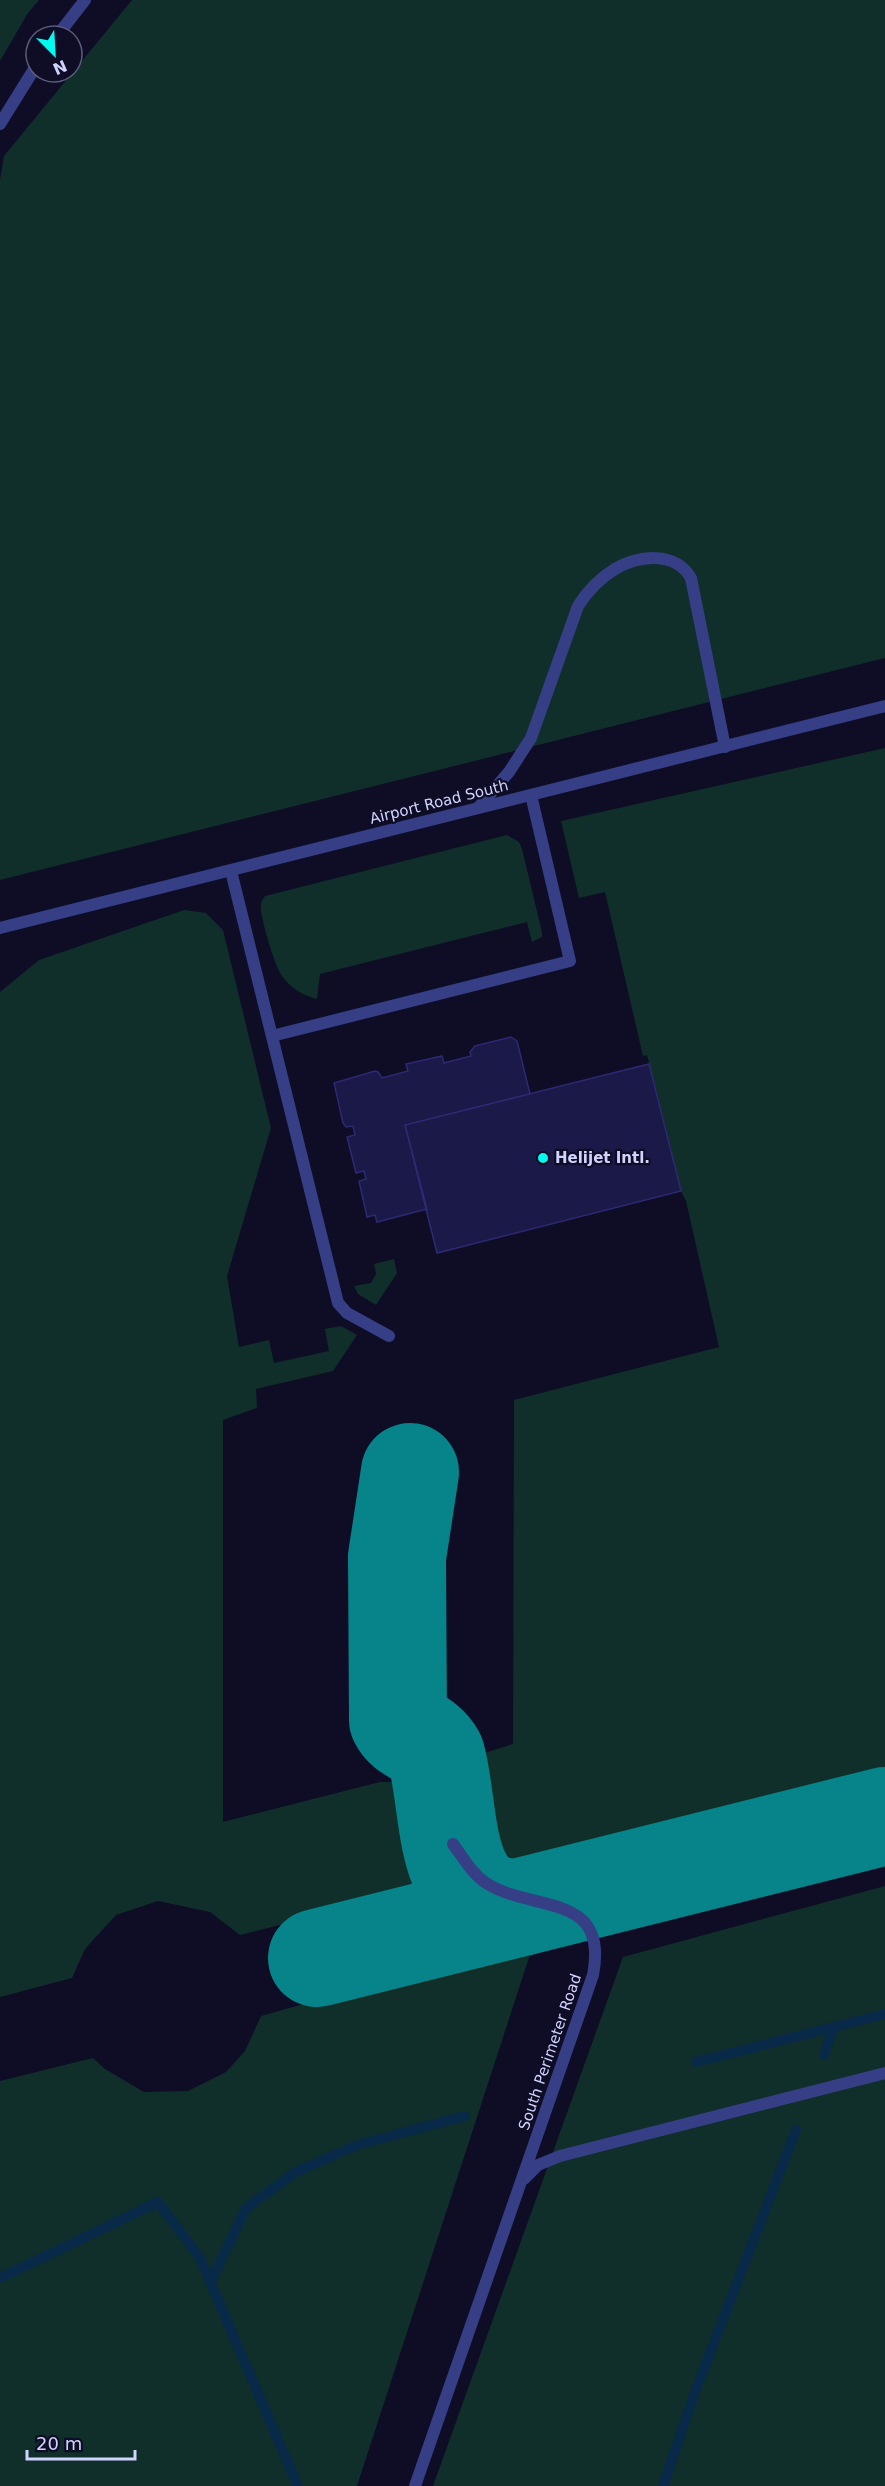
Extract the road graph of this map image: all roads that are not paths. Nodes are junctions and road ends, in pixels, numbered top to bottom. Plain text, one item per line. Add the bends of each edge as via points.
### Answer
1 (86, 0) edge
2 (67, 24) edge
3 (25, 84) edge
4 (0, 124) edge
5 (885, 706) edge
6 (725, 747) junction
7 (531, 795) junction
8 (478, 808) junction
9 (231, 871) junction
10 (0, 928) edge
11 (272, 1036) junction
12 (388, 1336) dead end
13 (453, 1844) dead end
14 (885, 2073) edge
15 (512, 2205) junction
16 (415, 2486) edge

1 - 2 street
3 - 4 street
5 - 6 street, Airport Road South
6 - 7 street, Airport Road South
6 - 8 street via 691,578 686,569 669,559 635,561 605,576 578,606 531,738
7 - 8 street, Airport Road South
7 - 11 street via 570,961
8 - 9 street, Airport Road South
9 - 10 street, Airport Road South
9 - 11 street
11 - 12 street via 338,1303 347,1313
13 - 15 street, South Perimeter Road via 478,1877 571,1910 585,1922 594,1941 593,1975
14 - 15 street, South Perimeter Road via 547,2160 525,2177
15 - 16 street, South Perimeter Road

